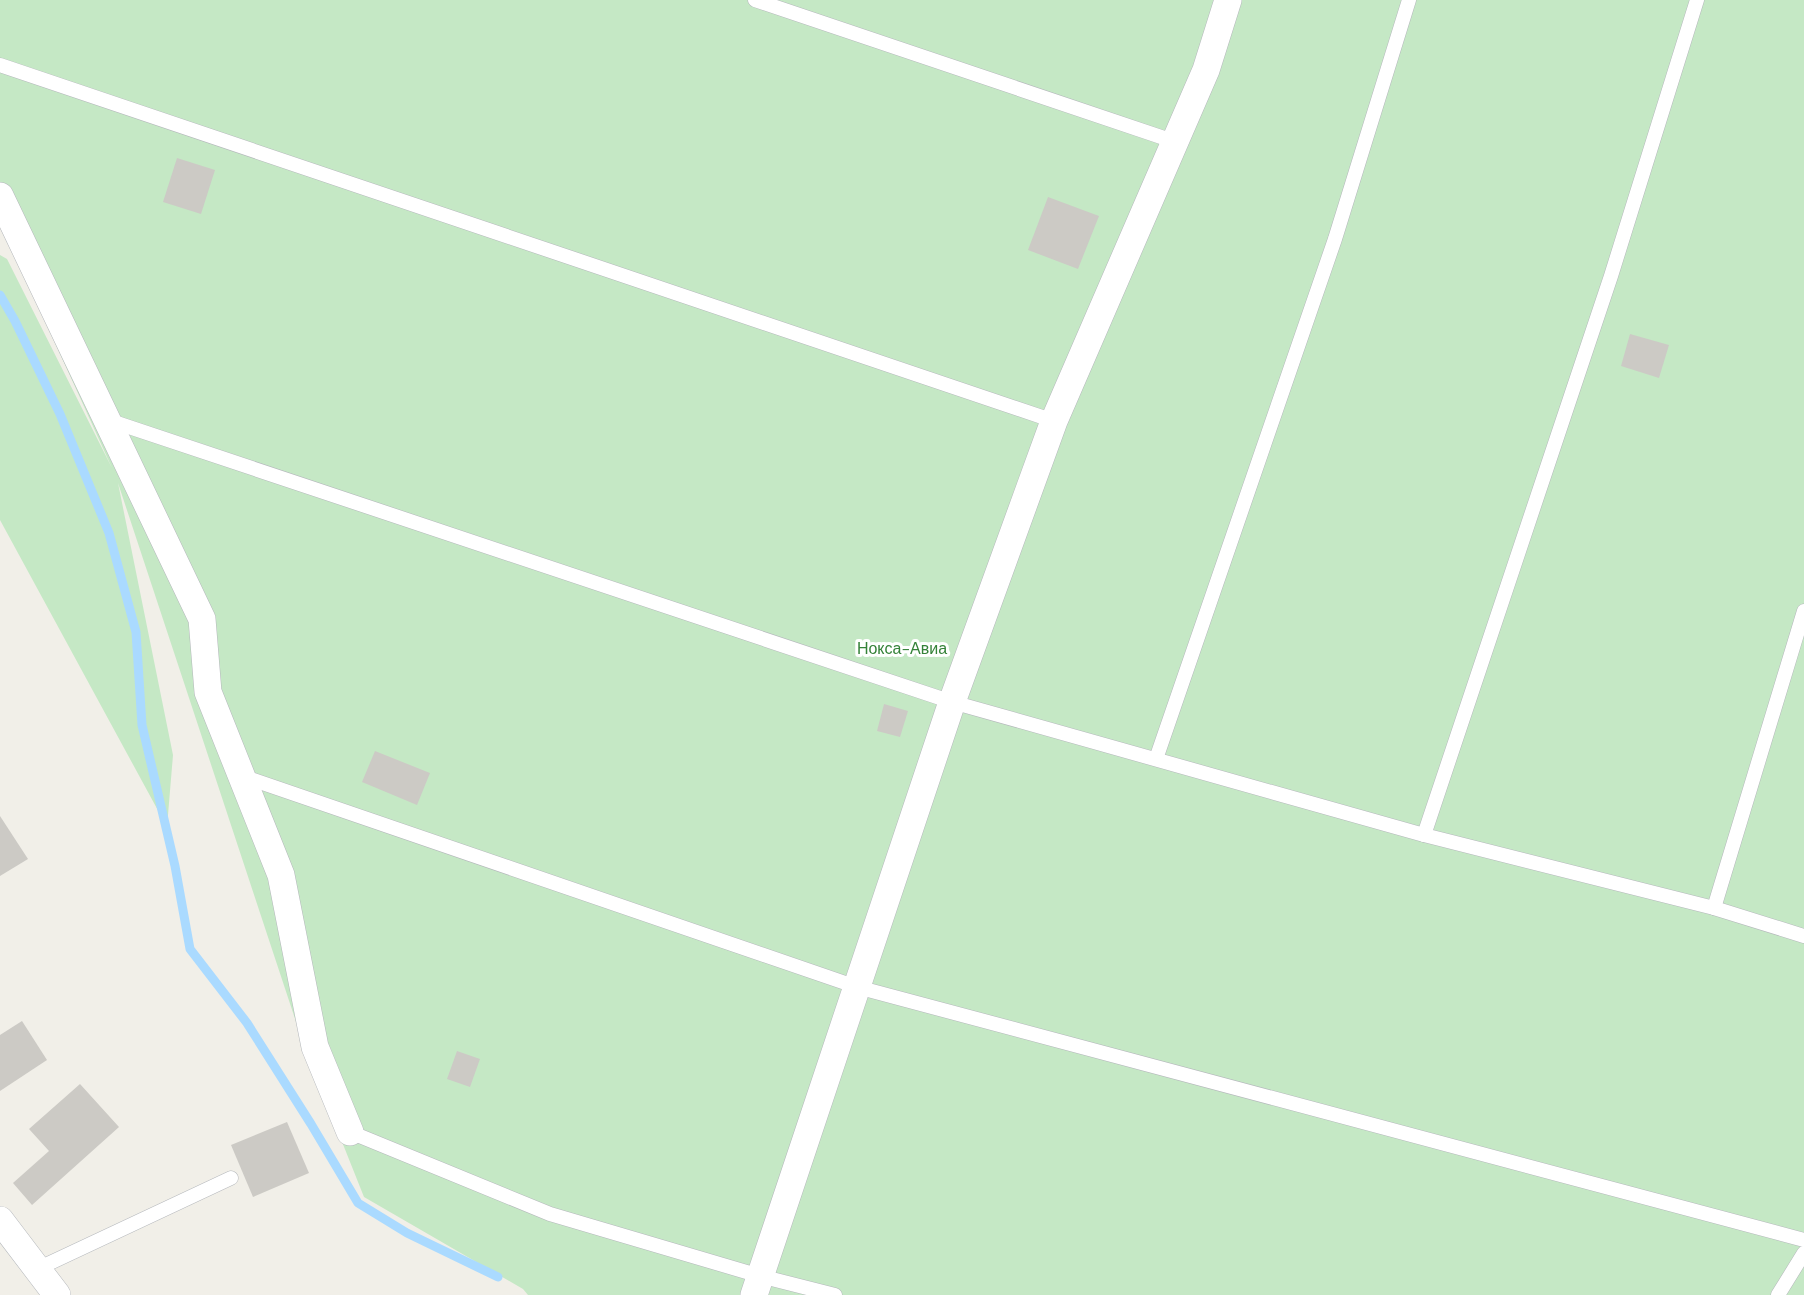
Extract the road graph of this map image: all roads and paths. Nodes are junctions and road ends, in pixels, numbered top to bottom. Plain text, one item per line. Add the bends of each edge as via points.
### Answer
1 (755, 0) edge
2 (1228, 0) edge
3 (1409, 0) edge
4 (1697, 0) edge
5 (0, 65) edge
6 (1176, 141) junction
7 (0, 196) edge
8 (107, 420) junction
9 (1054, 421) junction
10 (1804, 611) edge
11 (952, 702) junction
12 (1156, 759) junction
13 (241, 776) junction
14 (1425, 835) junction
15 (1714, 908) junction
16 (1804, 936) edge
17 (857, 987) junction
18 (350, 1132) joint
19 (231, 1178) dead end
20 (0, 1220) edge
21 (1804, 1240) edge
22 (1804, 1253) edge
23 (37, 1269) junction
24 (757, 1285) edge
25 (57, 1295) edge
26 (835, 1295) edge
27 (1778, 1295) edge

1 - 6 lane
2 - 6 street via 1206,70
3 - 12 lane via 1335,239
4 - 14 lane via 1611,276
5 - 9 lane
6 - 9 street
7 - 8 street
8 - 11 lane
8 - 13 street via 202,619 208,692
9 - 11 street
10 - 15 lane
11 - 12 lane
11 - 17 street
12 - 14 lane
13 - 17 lane
13 - 18 street via 281,875 315,1047
14 - 15 lane
15 - 16 lane
17 - 21 lane
17 - 24 street
18 - 24 lane via 550,1214
19 - 23 lane
20 - 23 street
22 - 27 lane
23 - 25 street
24 - 26 lane

